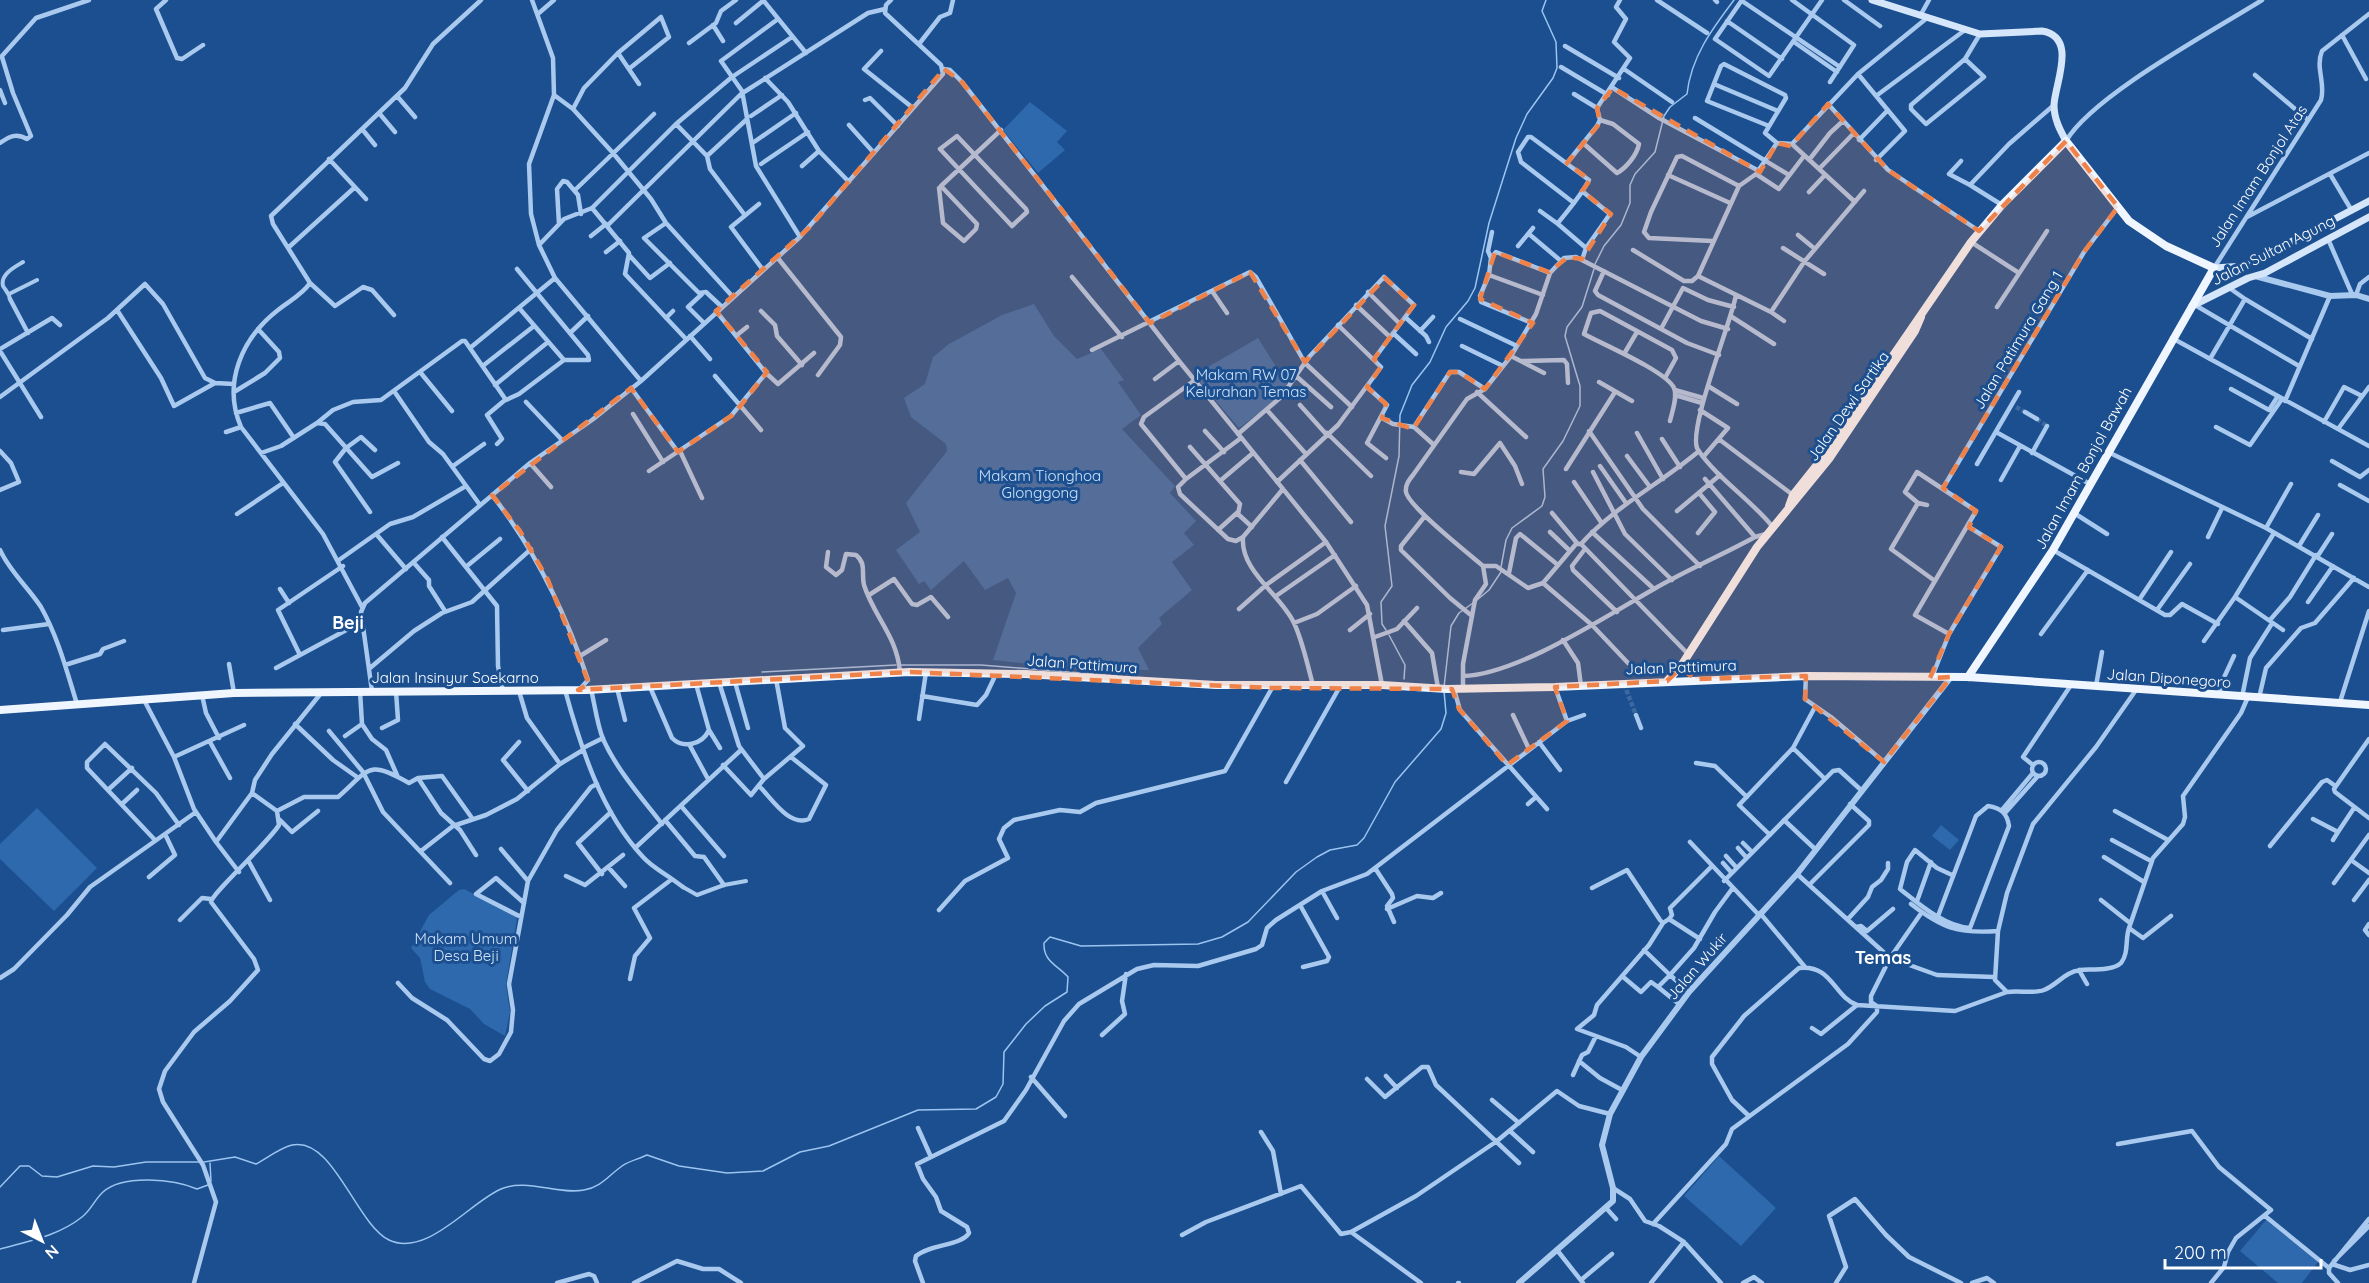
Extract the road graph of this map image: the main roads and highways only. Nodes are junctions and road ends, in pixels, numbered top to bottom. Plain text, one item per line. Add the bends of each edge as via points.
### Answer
1 (1872, 0) edge
2 (2066, 141) junction
3 (2369, 201) edge
4 (2369, 216) edge
5 (2308, 235) junction
6 (2314, 246) junction
7 (2214, 268) junction
8 (2202, 286) junction
9 (2210, 297) junction
10 (2192, 306) junction
11 (1826, 457) junction
12 (1789, 506) junction
13 (1688, 654) junction
14 (909, 672) joint
15 (1968, 677) junction
16 (1697, 679) junction
17 (1667, 681) junction
18 (1252, 685) junction
19 (1412, 688) junction
20 (2369, 705) edge
21 (0, 710) edge

1 - 2 main road via 1980,34 2042,31 2055,37 2063,55 2054,105 2056,121
2 - 7 main road via 2139,229
2 - 11 main road, Jalan Dewi Sartika via 1979,231 1910,327
3 - 5 main road, Jalan Sultan Agung
4 - 6 main road, Jalan Sultan Agung
5 - 6 main road via 2314,238
5 - 7 main road, Jalan Sultan Agung via 2245,266
6 - 9 main road, Jalan Sultan Agung
7 - 8 main road, Jalan Imam Bonjol Bawah
8 - 9 main road via 2203,295
8 - 10 main road, Jalan Imam Bonjol Bawah
9 - 10 main road, Jalan Sultan Agung
10 - 15 main road, Jalan Imam Bonjol Bawah via 2053,550
11 - 12 main road, Jalan Dewi Sartika
11 - 12 main road, Jalan Dewi Sartika via 1793,495
12 - 13 main road, Jalan Dewi Sartika via 1766,534
13 - 16 main road via 1686,672
13 - 17 main road, Jalan Dewi Sartika
14 - 18 main road, Jalan Pattimura
14 - 21 main road, Jalan Insinyur Soekarno via 900,667 776,679 578,690 234,693
15 - 16 main road, Jalan Pattimura
15 - 20 main road, Jalan Diponegoro
16 - 17 main road, Jalan Pattimura
17 - 19 main road, Jalan Pattimura via 1555,687 1465,679 1445,689
18 - 19 main road, Jalan Pattimura via 1338,690
18 - 19 main road, Jalan Pattimura via 1382,681

